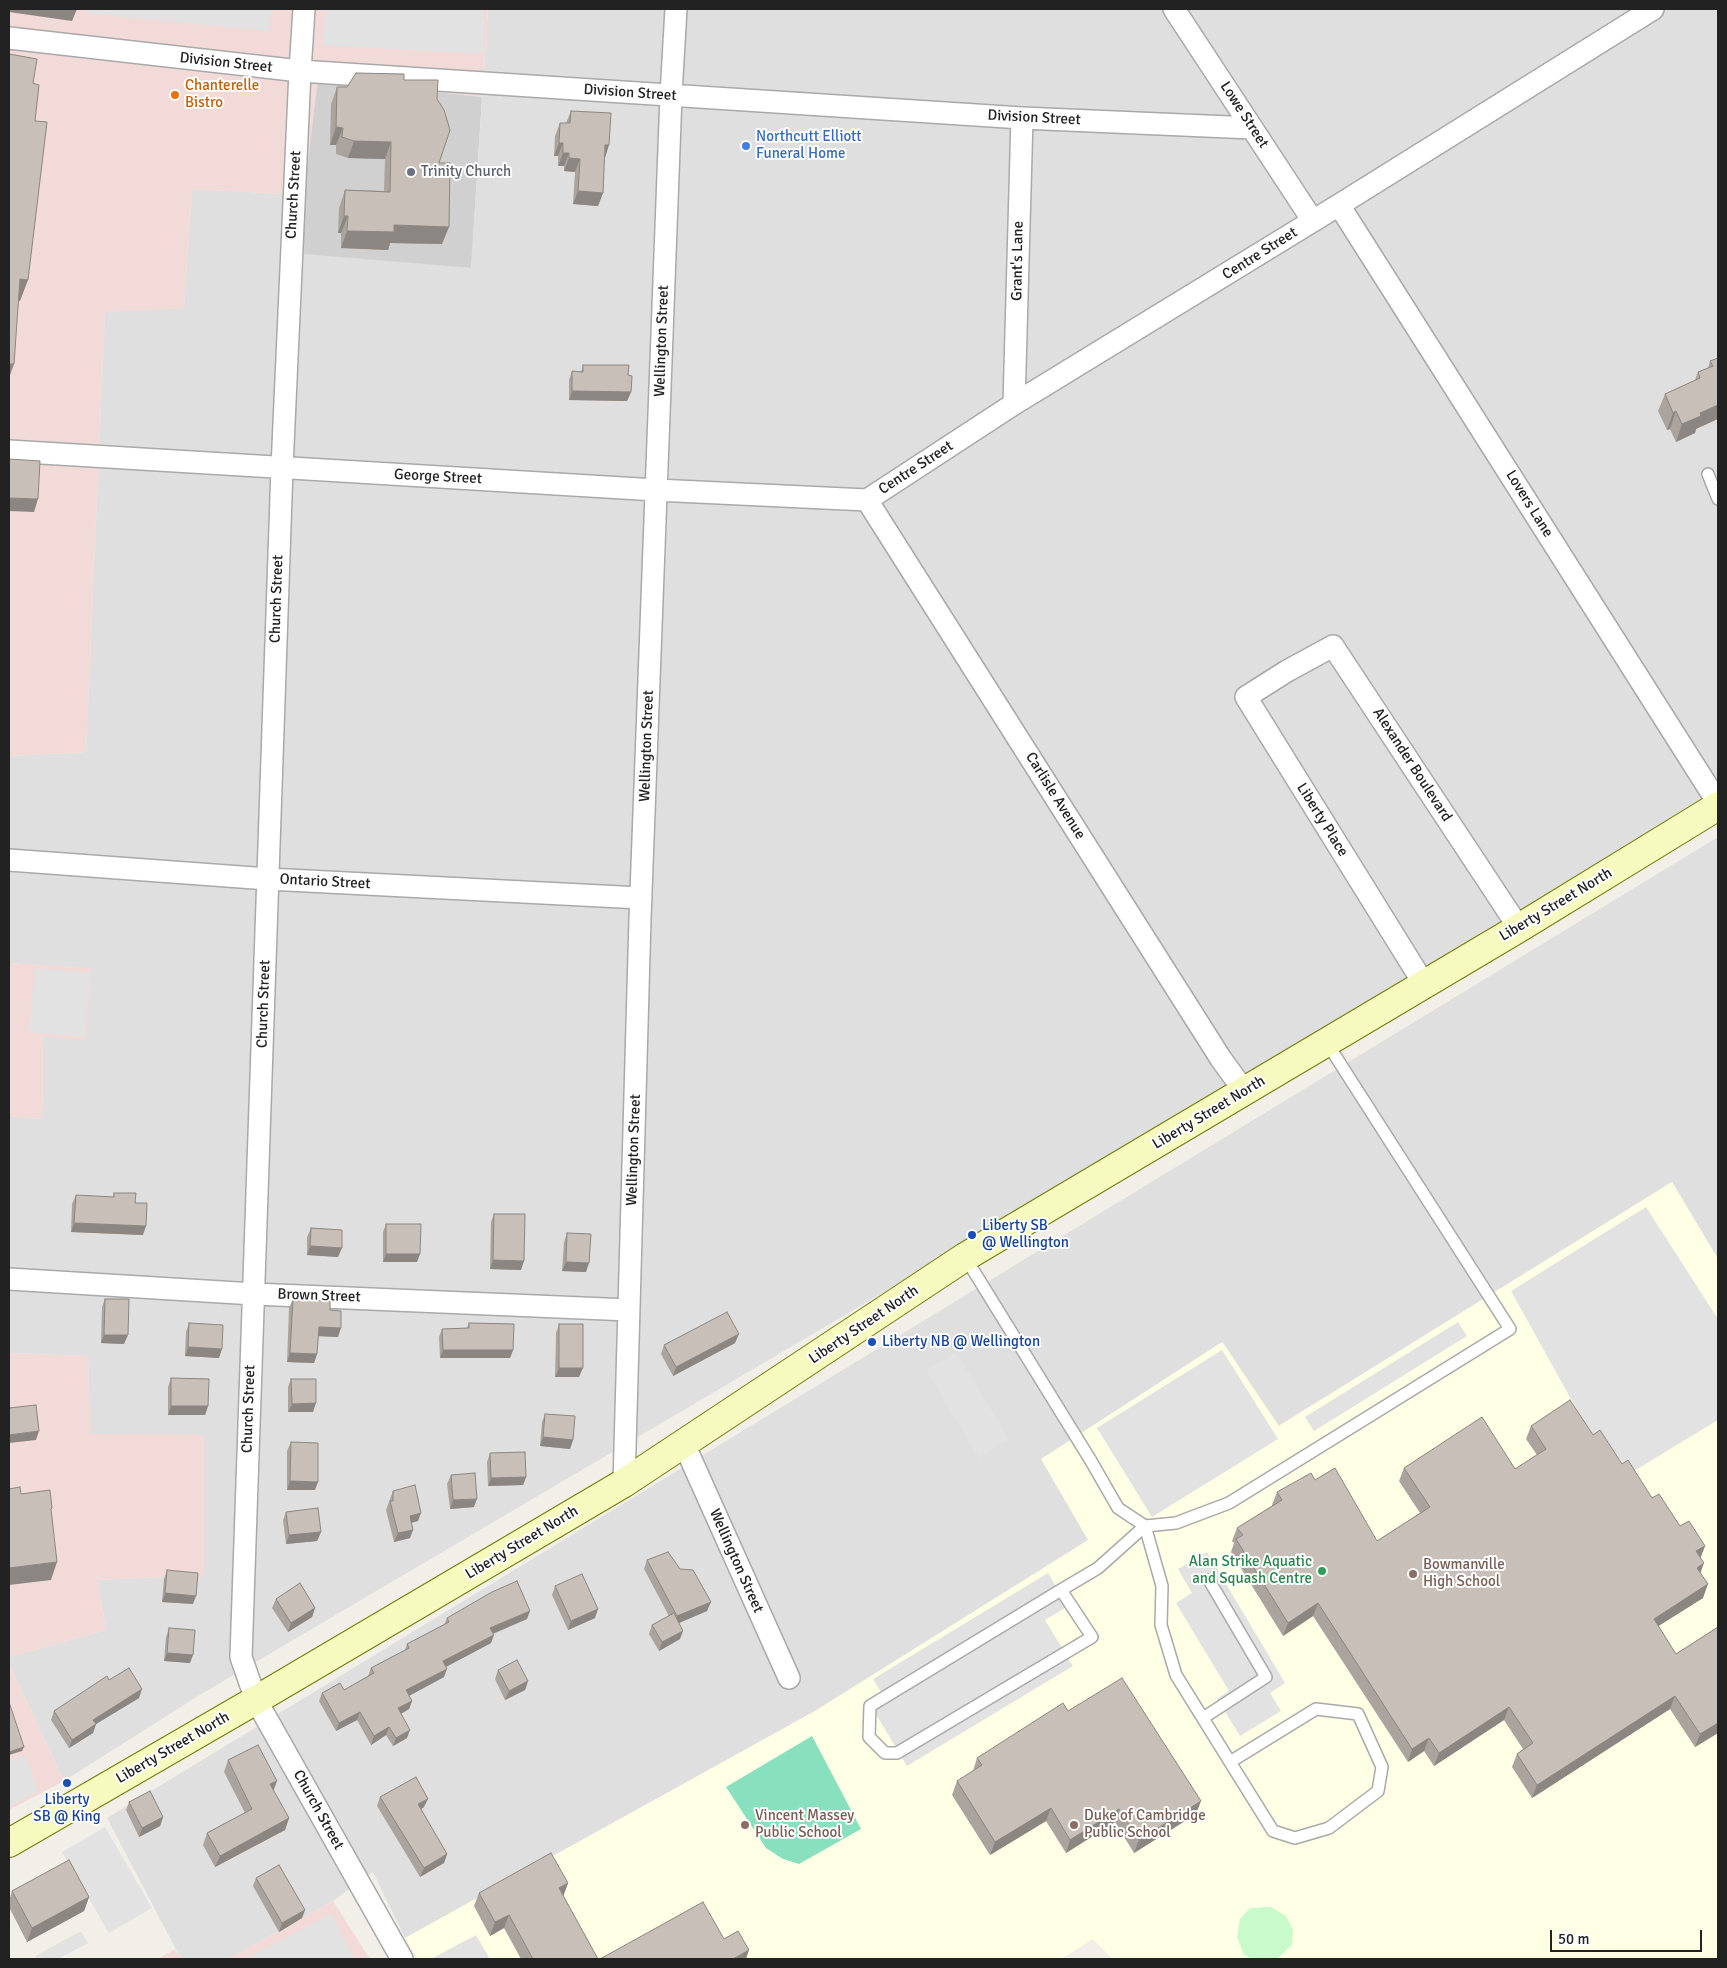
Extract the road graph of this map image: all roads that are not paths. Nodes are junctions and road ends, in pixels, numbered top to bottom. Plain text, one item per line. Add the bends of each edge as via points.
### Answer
1 (304, 9) edge
2 (676, 9) edge
3 (1174, 9) edge
4 (1653, 9) edge
5 (9, 38) edge
6 (300, 71) junction
7 (671, 95) junction
8 (1022, 118) junction
9 (1252, 128) junction
10 (1339, 206) junction
11 (1313, 221) junction
12 (1014, 404) junction
13 (9, 451) edge
14 (282, 468) junction
15 (1708, 474) dead end
16 (656, 490) junction
17 (1718, 499) edge
18 (867, 500) junction
19 (1287, 671) joint
20 (1718, 805) edge
21 (9, 860) edge
22 (268, 879) junction
23 (641, 898) junction
24 (1519, 928) junction
25 (1424, 984) junction
26 (1327, 1043) junction
27 (1245, 1092) junction
28 (965, 1257) junction
29 (9, 1280) edge
30 (254, 1294) junction
31 (629, 1310) junction
32 (684, 1444) junction
33 (624, 1483) junction
34 (1145, 1526) junction
35 (1209, 1580) dead end
36 (1061, 1590) junction
37 (789, 1678) dead end
38 (256, 1700) junction
39 (1202, 1718) junction
40 (1230, 1762) junction
41 (9, 1843) edge
42 (402, 1959) edge

1 - 6 street, Church Street
2 - 7 street, Wellington Street
3 - 9 street, Lowe Street
4 - 10 street, Centre Street
5 - 6 street, Division Street
6 - 7 street, Division Street
6 - 14 street, Church Street
7 - 8 street, Division Street
7 - 16 street, Wellington Street
8 - 9 street, Division Street
8 - 12 street, Grant's Lane
9 - 11 street, Lowe Street
10 - 11 street, Centre Street
10 - 20 street, Lovers Lane
11 - 12 street, Centre Street
12 - 18 street, Centre Street
13 - 14 street, George Street
14 - 16 street, George Street
14 - 22 street, Church Street
15 - 17 lane
16 - 18 street, George Street
16 - 23 street, Wellington Street
18 - 27 street, Carlisle Avenue
19 - 24 street, Alexander Boulevard via 1333,646
19 - 25 street, Liberty Place via 1246,698
20 - 24 main road, Liberty Street North
21 - 22 street, Ontario Street
22 - 23 street, Ontario Street
22 - 30 street, Church Street
23 - 31 street, Wellington Street
24 - 25 main road, Liberty Street North
25 - 26 main road, Liberty Street North
26 - 27 main road, Liberty Street North
26 - 34 lane via 1510,1329 1229,1503 1176,1523
27 - 28 main road, Liberty Street North
28 - 32 main road, Liberty Street North
28 - 34 lane via 1118,1508
29 - 30 street, Brown Street
30 - 31 street, Brown Street
30 - 38 street, Church Street via 241,1657
31 - 33 street, Wellington Street
32 - 33 main road, Liberty Street North
32 - 37 street, Wellington Street
33 - 38 main road, Liberty Street North
34 - 36 lane via 1098,1568
34 - 39 lane via 1162,1586 1161,1625 1176,1675
35 - 39 lane via 1266,1677
36 - 36 lane via 870,1706 869,1737 885,1753 897,1753 1092,1637
38 - 41 main road, Liberty Street North
38 - 42 street, Church Street
39 - 40 lane
40 - 40 lane via 1273,1831 1295,1838 1329,1828 1378,1791 1382,1767 1358,1714 1316,1709

